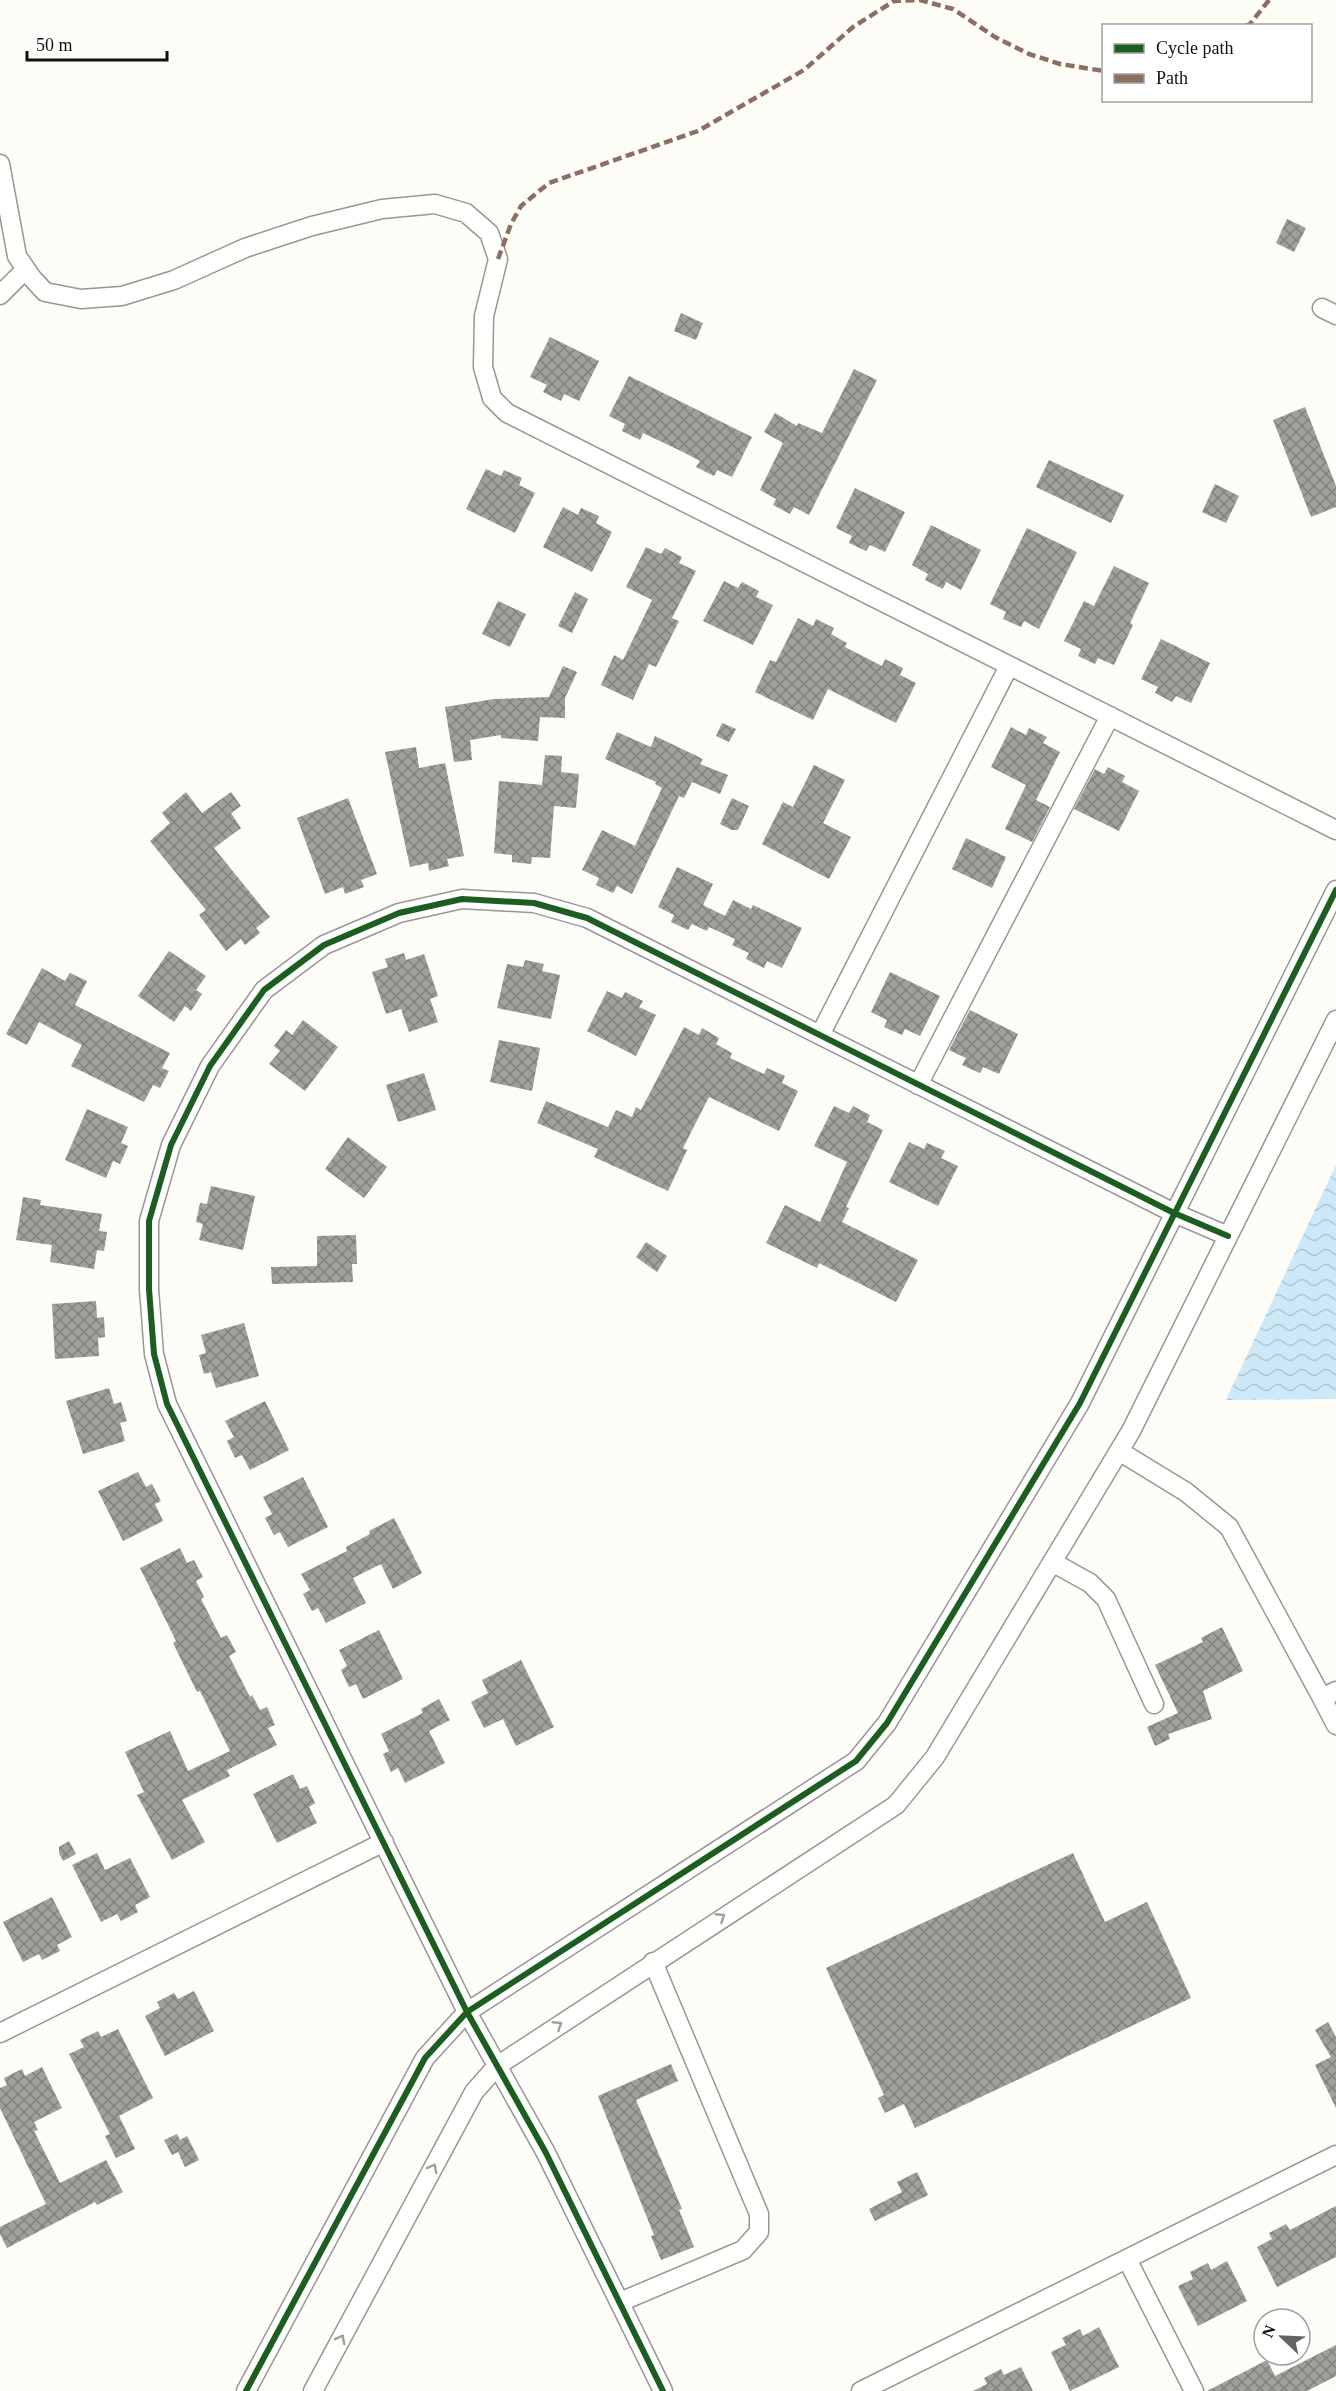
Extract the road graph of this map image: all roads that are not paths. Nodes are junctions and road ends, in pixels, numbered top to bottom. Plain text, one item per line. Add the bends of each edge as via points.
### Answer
1 (0, 164) edge
2 (26, 269) junction
3 (0, 295) edge
4 (1009, 666) junction
5 (1110, 716) junction
6 (1336, 830) edge
7 (1336, 890) edge
8 (1336, 1020) edge
9 (820, 1035) junction
10 (918, 1085) junction
11 (1174, 1213) junction
12 (1228, 1236) junction
13 (1119, 1451) junction
14 (1052, 1562) junction
15 (1329, 1694) edge
16 (1154, 1704) dead end
17 (1336, 1725) edge
18 (384, 1842) junction
19 (653, 1962) junction
20 (467, 2012) junction
21 (0, 2033) edge
22 (497, 2066) junction
23 (1336, 2155) edge
24 (1127, 2259) junction
25 (620, 2302) junction
26 (244, 2389) edge
27 (313, 2391) edge
28 (663, 2391) edge
29 (861, 2391) edge
30 (1194, 2391) edge

1 - 2 street via 17,256
2 - 3 street
2 - 4 street via 45,292 81,299 122,296 174,280 245,248 382,209 435,204 466,213 489,233 498,259 484,316 483,367 492,398 507,413
4 - 5 street
4 - 9 street
5 - 6 street
5 - 10 street
7 - 11 street
8 - 12 street
9 - 10 street
9 - 18 street via 587,918 534,903 462,899 399,913 324,945 264,990 210,1065 171,1145 149,1221 154,1354 167,1404
10 - 11 street
11 - 12 street
11 - 20 street via 1080,1402 886,1724 856,1761
12 - 13 street
13 - 14 street
13 - 15 street via 1186,1492 1229,1527
14 - 16 street via 1090,1583 1106,1599
19 -> 14 street via 896,1805 935,1757
15 - 17 street
18 - 20 street
18 - 21 street
22 -> 19 street
19 - 25 street via 759,2214 759,2232 743,2250
20 - 22 street
20 - 26 street via 425,2058
22 - 25 street via 546,2153
27 -> 22 street via 474,2092
23 - 24 street
24 - 29 street
24 - 30 street
25 - 28 street

